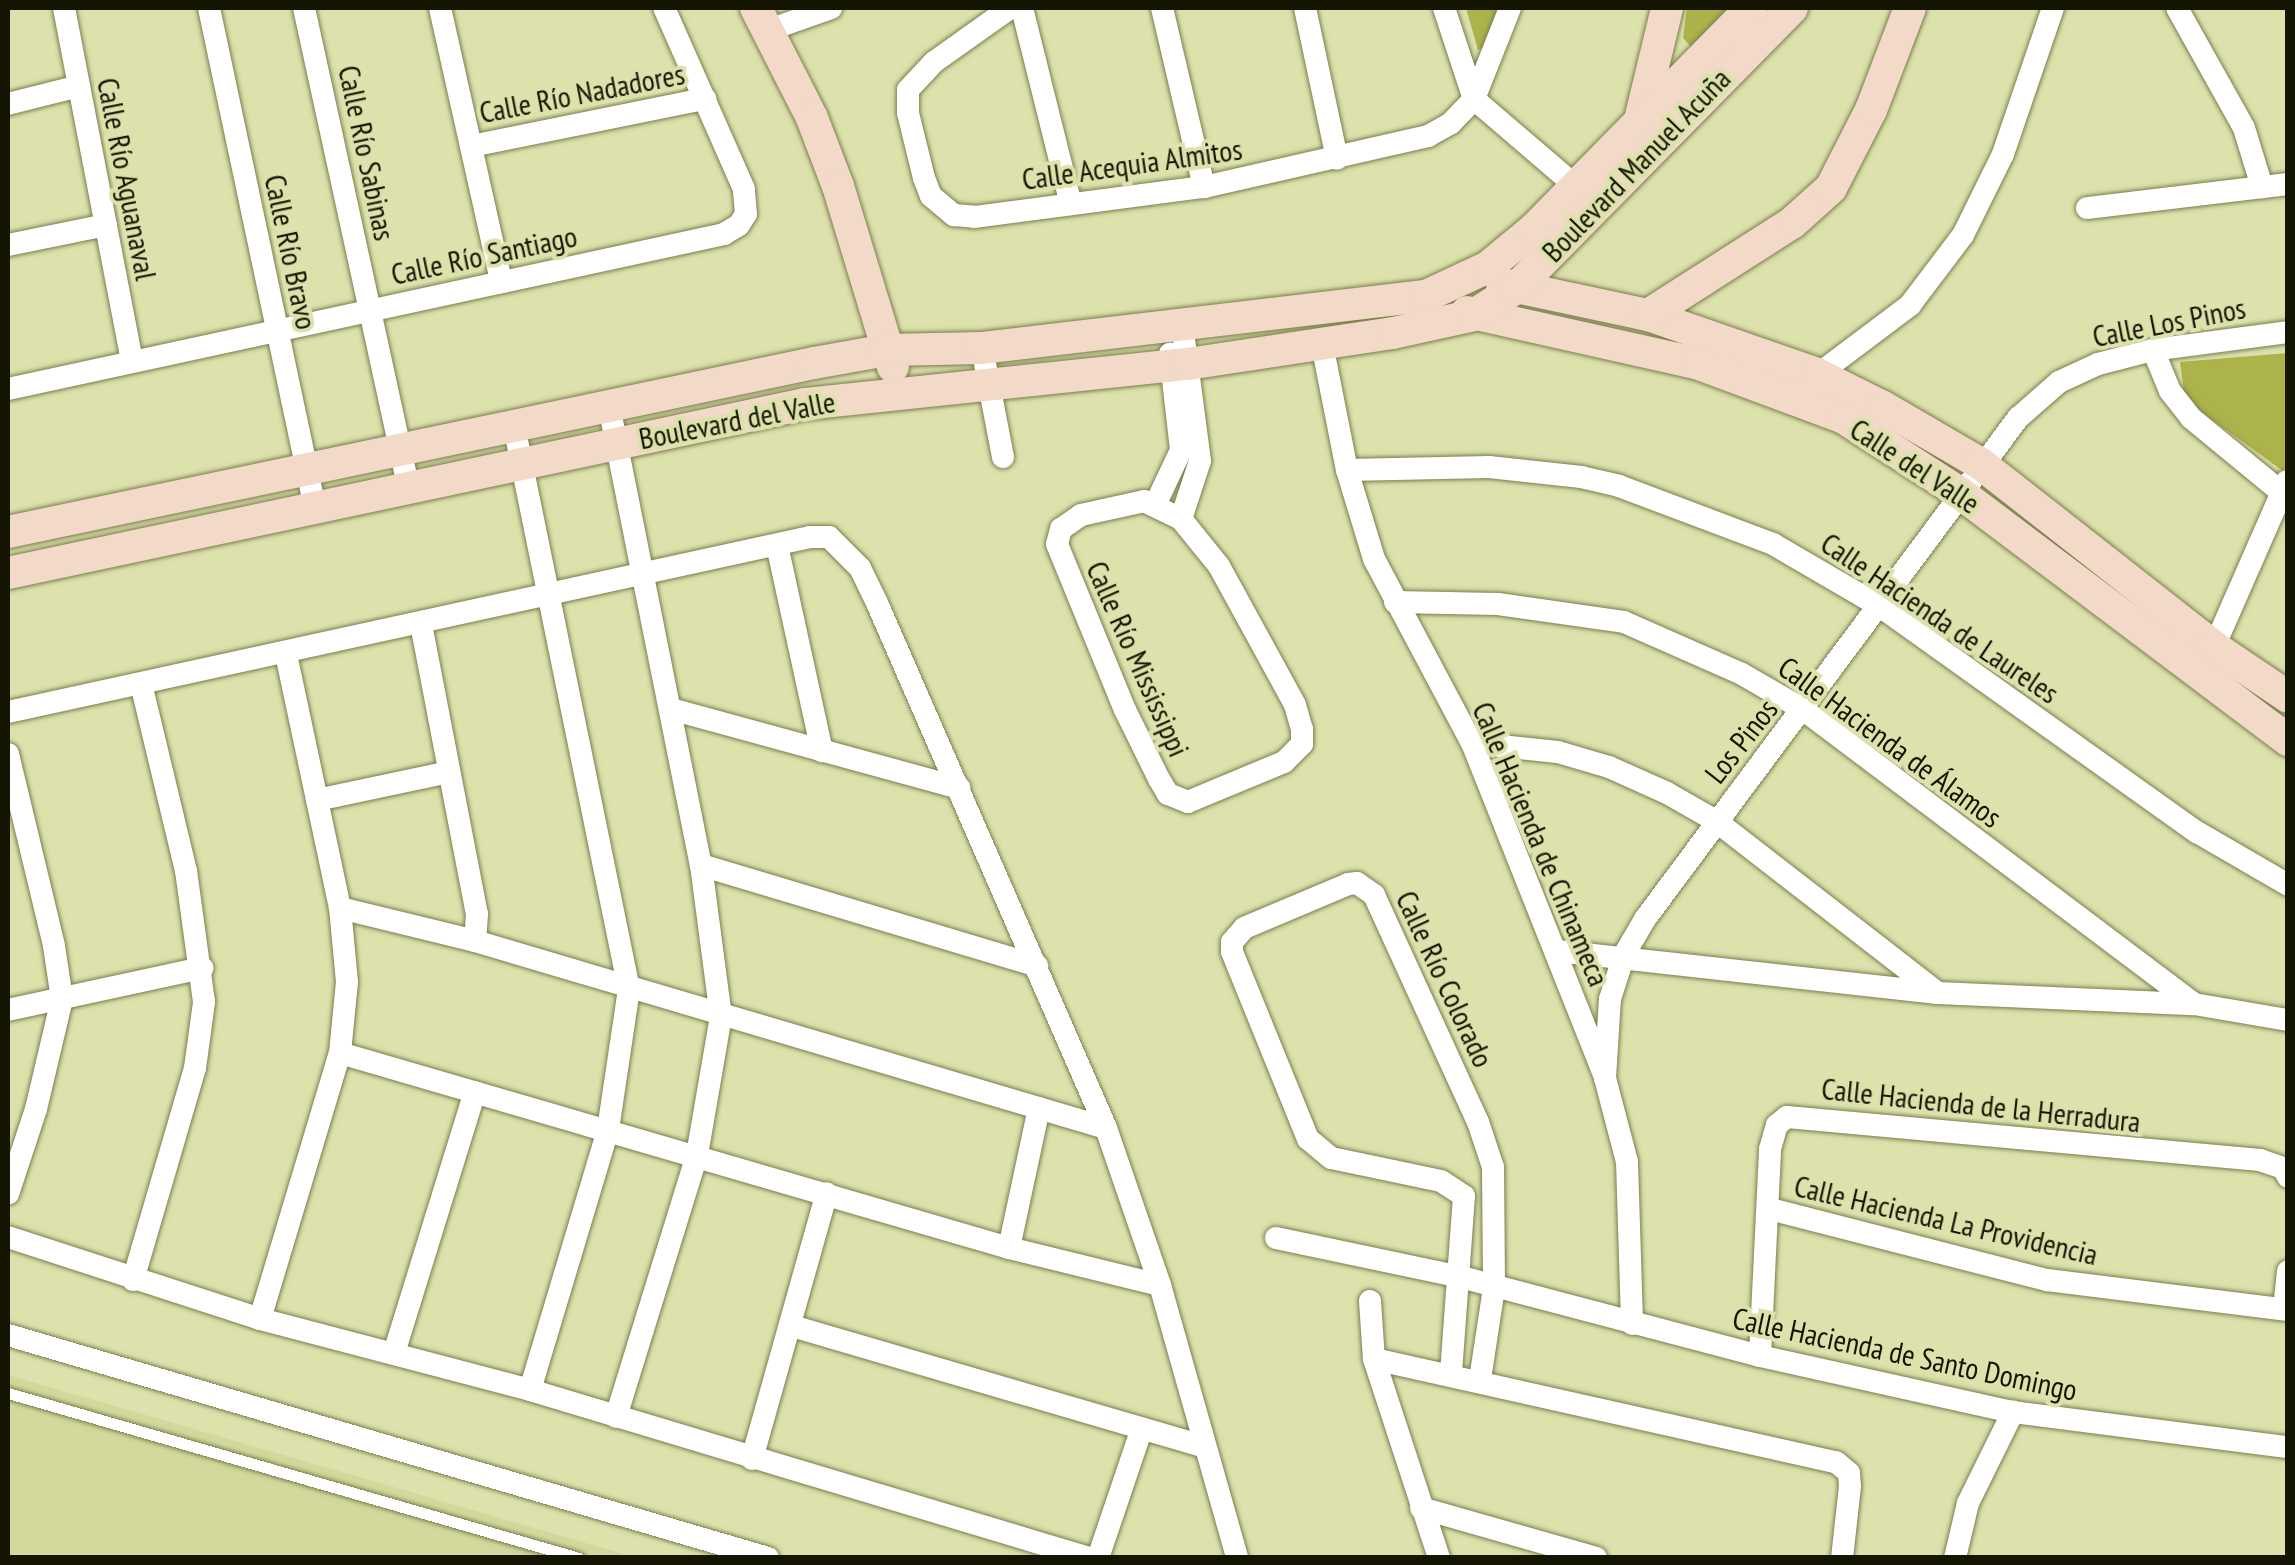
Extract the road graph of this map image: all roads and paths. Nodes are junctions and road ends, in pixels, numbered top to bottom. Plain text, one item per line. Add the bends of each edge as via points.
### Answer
1 (64, 8) edge
2 (209, 8) edge
3 (304, 8) edge
4 (664, 8) edge
5 (831, 8) edge
6 (1010, 8) edge
7 (1022, 8) edge
8 (1162, 8) edge
9 (1305, 8) edge
10 (1444, 8) edge
11 (1510, 8) edge
12 (1667, 8) edge
13 (1752, 8) edge
14 (1792, 8) edge
15 (1910, 8) edge
16 (2053, 8) edge
17 (2177, 8) edge
18 (448, 9) edge
19 (762, 19) edge
20 (79, 86) junction
21 (705, 99) junction
22 (1474, 100) junction
23 (8, 104) edge
24 (1638, 125) junction
25 (471, 146) junction
26 (1337, 158) junction
27 (2288, 184) edge
28 (2262, 187) junction
29 (1204, 188) junction
30 (1578, 188) junction
31 (1071, 204) junction
32 (2087, 208) dead end
33 (106, 226) junction
34 (8, 245) edge
35 (1470, 277) junction
36 (501, 282) junction
37 (1516, 288) junction
38 (1426, 296) junction
39 (370, 310) junction
40 (1474, 315) junction
41 (1648, 315) junction
42 (1175, 325) junction
43 (276, 330) junction
44 (2288, 332) edge
45 (1322, 344) junction
46 (982, 348) junction
47 (887, 350) junction
48 (2153, 350) junction
49 (132, 362) junction
50 (1180, 365) junction
51 (1817, 374) junction
52 (988, 384) junction
53 (8, 389) edge
54 (901, 390) junction
55 (1789, 397) junction
56 (609, 406) junction
57 (514, 426) junction
58 (616, 444) junction
59 (400, 450) junction
60 (1004, 456) dead end
61 (520, 464) junction
62 (1981, 464) junction
63 (306, 470) junction
64 (1346, 470) junction
65 (2284, 486) edge
66 (409, 488) junction
67 (1960, 493) junction
68 (1156, 503) junction
69 (315, 508) junction
70 (1180, 518) junction
71 (8, 532) edge
72 (778, 545) junction
73 (8, 573) edge
74 (645, 577) junction
75 (548, 598) junction
76 (1395, 602) junction
77 (1882, 607) junction
78 (421, 624) junction
79 (2214, 647) junction
80 (286, 654) junction
81 (141, 683) junction
82 (2288, 697) edge
83 (671, 710) junction
84 (1804, 710) junction
85 (8, 712) edge
86 (2288, 740) edge
87 (1472, 744) junction
88 (822, 752) junction
89 (8, 754) edge
90 (449, 772) junction
91 (959, 788) junction
92 (317, 800) junction
93 (1716, 821) junction
94 (18, 857) edge
95 (700, 865) junction
96 (2288, 885) edge
97 (340, 908) junction
98 (475, 941) junction
99 (1557, 951) junction
100 (1624, 955) junction
101 (1036, 966) junction
102 (203, 968) junction
103 (629, 989) junction
104 (1938, 993) junction
105 (62, 999) junction
106 (2194, 1004) junction
107 (8, 1010) edge
108 (721, 1016) junction
109 (2288, 1020) edge
110 (340, 1053) junction
111 (1605, 1078) junction
112 (475, 1092) junction
113 (1039, 1108) junction
114 (1106, 1128) junction
115 (608, 1130) junction
116 (696, 1155) junction
117 (2288, 1176) edge
118 (827, 1193) junction
119 (8, 1194) edge
120 (1770, 1209) junction
121 (8, 1237) edge
122 (1276, 1238) dead end
123 (1009, 1248) junction
124 (2288, 1270) edge
125 (1461, 1277) junction
126 (133, 1280) junction
127 (1160, 1286) junction
128 (1494, 1288) junction
129 (1370, 1301) dead end
130 (2286, 1310) edge
131 (260, 1319) junction
132 (1632, 1324) junction
133 (792, 1326) junction
134 (8, 1336) edge
135 (394, 1353) junction
136 (1760, 1356) junction
137 (1374, 1359) junction
138 (1451, 1374) junction
139 (1480, 1380) junction
140 (530, 1390) junction
141 (8, 1394) edge
142 (2013, 1412) junction
143 (616, 1417) junction
144 (1142, 1428) junction
145 (1203, 1446) junction
146 (2288, 1448) edge
147 (752, 1458) junction
148 (1422, 1508) junction
149 (579, 1558) edge
150 (768, 1558) edge
151 (1089, 1558) edge
152 (1098, 1558) edge
153 (1237, 1558) edge
154 (1440, 1558) edge
155 (1596, 1558) edge
156 (1842, 1558) edge
157 (1955, 1558) edge

1 - 20 street, Calle Río Aguanaval
2 - 43 street, Calle Río Bravo
3 - 39 street, Calle Río Sabinas
4 - 21 street, Calle Río Santiago
5 - 19 street
6 - 31 street, Calle Acequia Almitos via 934,62 908,90 924,178 939,206 954,215
7 - 31 street
8 - 29 street
9 - 26 street
10 - 22 street
11 - 22 street, Calle Acequia Almitos
12 - 24 street
13 - 24 street, Boulevard Manuel Acuña
14 - 37 street, Boulevard Manuel Acuña
15 - 41 street via 1871,110 1831,188 1792,223
16 - 51 street via 2003,154 1963,235 1910,305
17 - 28 street via 2244,128
18 - 25 street
19 - 47 street via 838,186
20 - 23 street
20 - 33 street, Calle Río Aguanaval
21 - 25 street, Calle Río Nadadores
21 - 36 street, Calle Río Santiago via 744,189 746,214 739,225 724,234
22 - 26 street, Calle Acequia Almitos via 1428,136
22 - 30 street
24 - 30 street, Boulevard Manuel Acuña
25 - 36 street
26 - 29 street, Calle Acequia Almitos
27 - 28 street
28 - 32 street
29 - 31 street, Calle Acequia Almitos
30 - 35 street, Boulevard Manuel Acuña
33 - 34 street
33 - 49 street, Calle Río Aguanaval
35 - 37 street, Calle del Valle
35 - 38 street, Boulevard del Valle
36 - 39 street, Calle Río Santiago
37 - 40 street, Boulevard Manuel Acuña
37 - 41 street, Calle del Valle
38 - 40 street, Calle del Valle
38 - 42 street, Boulevard del Valle
39 - 43 street, Calle Río Santiago
39 - 59 street, Calle Río Sabinas
40 - 45 street, Boulevard del Valle
40 - 55 street, Calle del Valle via 1621,343
41 - 51 street, Calle del Valle
42 - 46 street, Boulevard del Valle
42 - 50 street
43 - 49 street, Calle Río Santiago
43 - 63 street, Calle Río Bravo
44 - 48 street, Calle Los Pinos
45 - 50 street, Boulevard del Valle
45 - 64 street, Calle Hacienda de Chinameca
46 - 47 street, Boulevard del Valle
46 - 52 street
47 - 54 street
47 - 56 street, Boulevard del Valle
48 - 62 street, Calle Los Pinos via 2058,382
48 - 65 street via 2170,391 2191,418
49 - 53 street, Calle Río Santiago
50 - 52 street, Boulevard del Valle
50 - 68 street via 1181,450
50 - 70 street via 1200,462
51 - 55 street
51 - 62 street, Calle del Valle
52 - 54 street, Boulevard del Valle
52 - 60 street
54 - 58 street, Boulevard del Valle
55 - 67 street, Calle del Valle via 1881,438
56 - 57 street, Boulevard del Valle
56 - 58 street
57 - 59 street, Boulevard del Valle
57 - 61 street
58 - 61 street, Boulevard del Valle
58 - 74 street
59 - 63 street, Boulevard del Valle
59 - 66 street, Calle Río Sabinas
61 - 66 street, Boulevard del Valle
61 - 75 street
62 - 67 street, Los Pinos
62 - 79 street, Calle del Valle
63 - 69 street, Calle Río Bravo
63 - 71 street, Boulevard del Valle
64 - 76 street, Calle Hacienda de Chinameca via 1367,541
64 - 77 street, Calle Hacienda de Laureles via 1520,469 1619,486 1773,544
65 - 79 street
66 - 69 street, Boulevard del Valle
67 - 77 street, Los Pinos
67 - 86 street, Calle del Valle
68 - 70 street, Calle Río Mississippi
68 - 70 street, Calle Río Mississippi via 1081,515 1062,529 1056,544 1158,780 1168,794 1188,802 1284,762 1302,744 1302,729 1219,566
69 - 73 street, Boulevard del Valle
72 - 74 street
72 - 88 street
72 - 91 street via 828,537 860,568
74 - 75 street
74 - 83 street
75 - 78 street
75 - 103 street
76 - 84 street, Calle Hacienda de Álamos via 1498,604 1624,622 1693,650
76 - 87 street, Calle Hacienda de Chinameca
77 - 84 street, Los Pinos
77 - 96 street, Calle Hacienda de Laureles via 2196,832
78 - 80 street
78 - 90 street
79 - 82 street, Calle del Valle
80 - 81 street
80 - 92 street
81 - 85 street
81 - 102 street
83 - 88 street
83 - 95 street
84 - 93 street, Los Pinos
84 - 106 street, Calle Hacienda de Álamos
87 - 93 street via 1558,752 1609,767
87 - 99 street, Calle Hacienda de Chinameca
88 - 91 street
89 - 94 street
90 - 92 street
90 - 98 street via 477,914
91 - 101 street
92 - 97 street
93 - 100 street, Los Pinos
93 - 104 street
94 - 105 street via 54,946
95 - 101 street
95 - 108 street
97 - 98 street
97 - 110 street via 347,982
98 - 103 street
99 - 100 street
99 - 111 street, Calle Hacienda de Chinameca
100 - 104 street
100 - 111 street, Los Pinos via 1610,999
101 - 114 street
102 - 105 street
102 - 126 street via 195,1068
103 - 108 street
103 - 115 street
104 - 106 street
105 - 107 street
105 - 119 street
106 - 109 street
108 - 113 street
108 - 116 street
110 - 112 street
110 - 131 street
111 - 132 street, Calle Hacienda de Chinameca via 1626,1162
112 - 115 street
112 - 135 street
113 - 114 street
113 - 123 street
114 - 127 street
115 - 116 street
115 - 140 street
116 - 118 street
116 - 143 street
117 - 120 street, Calle Hacienda de la Herradura via 2260,1160 1786,1117 1772,1136
118 - 123 street
118 - 133 street
120 - 130 street, Calle Hacienda La Providencia via 2047,1280
120 - 136 street, Calle Hacienda de la Herradura
121 - 126 street
122 - 125 street, Calle Hacienda de Santo Domingo
123 - 127 street
124 - 130 street
125 - 128 street, Calle Hacienda de Santo Domingo
125 - 128 street, Calle Río Colorado via 1459,1190 1331,1158 1308,1139 1232,952 1244,928 1348,884 1374,895 1488,1148 1496,1186
125 - 138 street
126 - 131 street
127 - 145 street
128 - 132 street, Calle Hacienda de Santo Domingo
128 - 139 street
129 - 137 street
131 - 135 street
132 - 136 street, Calle Hacienda de Santo Domingo
133 - 144 street
133 - 147 street
134 - 150 street
135 - 140 street
136 - 142 street, Calle Hacienda de Santo Domingo
137 - 138 street
137 - 148 street
138 - 139 street
139 - 156 street via 1836,1462 1849,1472 1850,1486
140 - 143 street
141 - 149 lane
142 - 146 street, Calle Hacienda de Santo Domingo
142 - 157 street via 1968,1503
143 - 147 street
144 - 145 street
144 - 152 street
145 - 153 street
147 - 151 street
148 - 154 street
148 - 155 street

